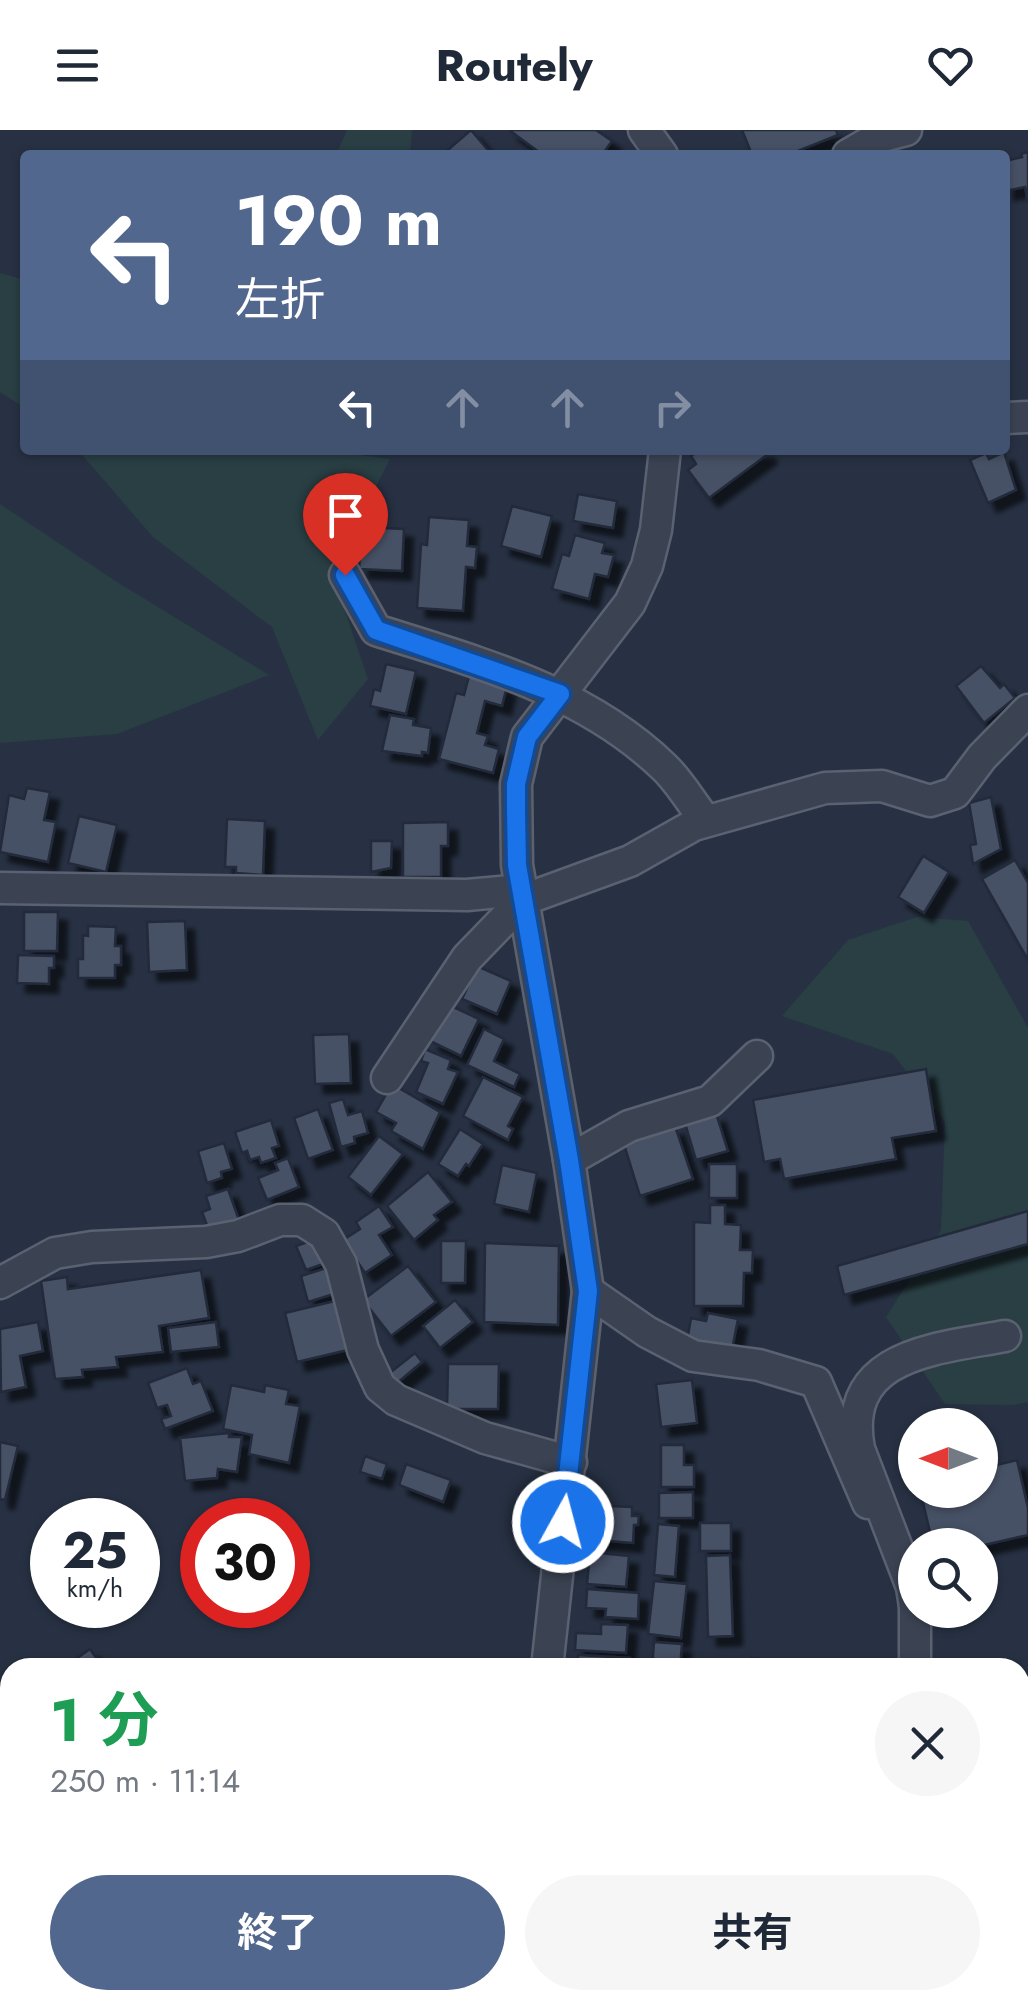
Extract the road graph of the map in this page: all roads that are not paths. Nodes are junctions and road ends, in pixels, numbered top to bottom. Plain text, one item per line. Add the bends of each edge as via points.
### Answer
1 (906, 130) edge
2 (857, 150) edge
3 (666, 455) edge
4 (345, 575) dead end
5 (560, 694) junction
6 (1028, 710) edge
7 (706, 822) junction
8 (0, 888) edge
9 (522, 895) junction
10 (757, 1056) dead end
11 (387, 1078) dead end
12 (569, 1160) junction
13 (0, 1283) edge
14 (588, 1291) junction
15 (1005, 1336) dead end
16 (571, 1462) junction
17 (878, 1499) junction
18 (898, 1551) edge
19 (915, 1628) edge
20 (548, 1658) edge
21 (915, 1658) edge

1 - 2 street
3 - 5 street via 647,566 630,603
4 - 5 street via 376,630
5 - 7 street via 615,726 666,769
5 - 9 street via 527,737 516,784
6 - 7 street via 955,793 930,802 882,786 825,788
7 - 9 street via 630,861
8 - 9 street
9 - 11 street via 467,958
9 - 12 street
10 - 12 street via 710,1101 629,1126
12 - 14 street
13 - 16 street via 54,1253 206,1242 302,1220 324,1234 341,1264 363,1350 380,1387 485,1438
14 - 16 street
14 - 17 street via 693,1356 816,1382 868,1502
15 - 17 street via 923,1352 894,1362 871,1381 855,1426
16 - 20 street
17 - 18 street
19 - 21 street

